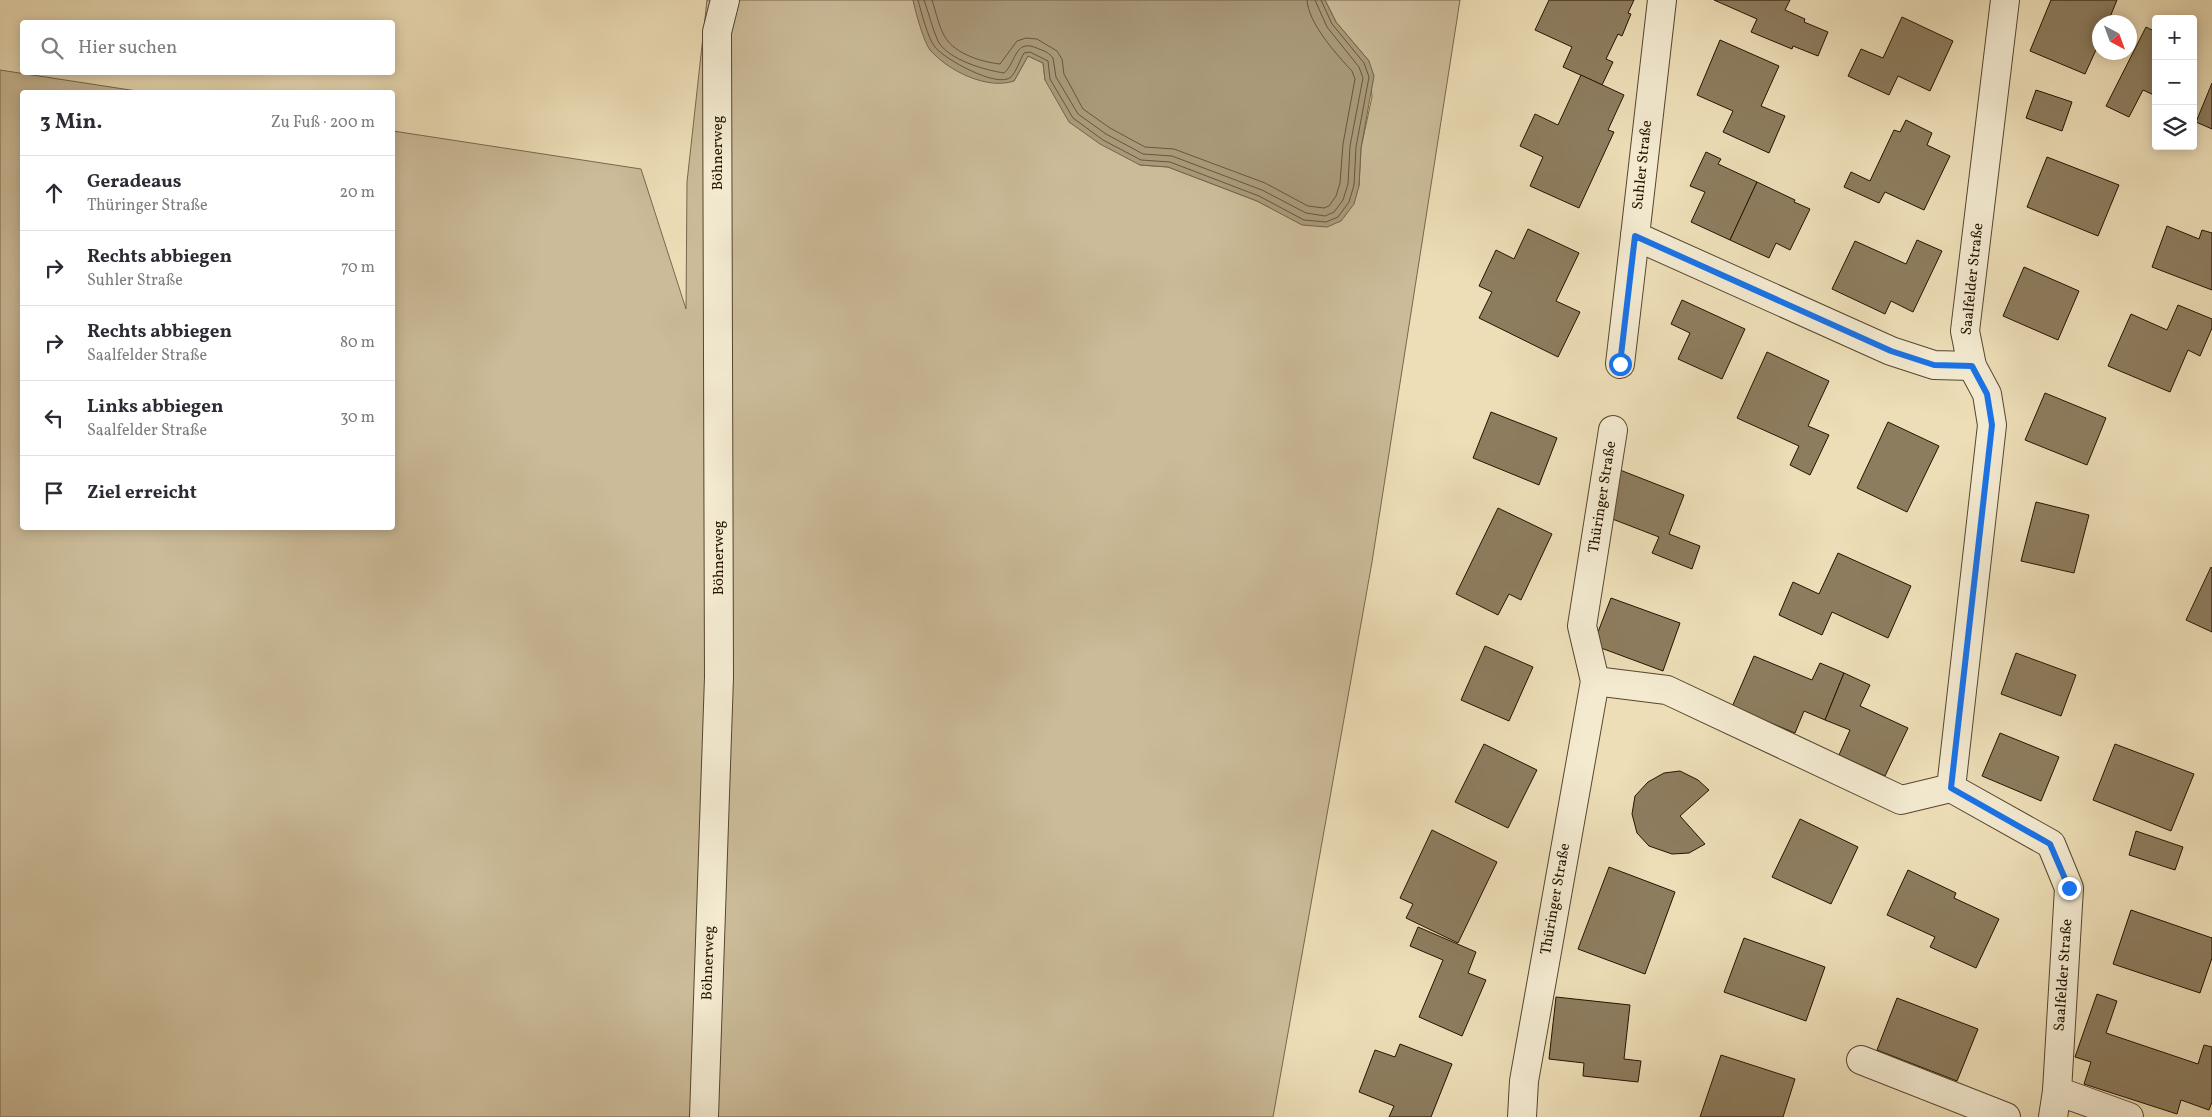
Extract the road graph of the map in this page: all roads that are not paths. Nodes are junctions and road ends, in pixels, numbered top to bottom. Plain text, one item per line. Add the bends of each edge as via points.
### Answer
1 (725, 0) edge
2 (1662, 0) edge
3 (2005, 0) edge
4 (1635, 236) junction
5 (1620, 364) dead end
6 (1972, 366) junction
7 (1613, 430) dead end
8 (1595, 681) junction
9 (1951, 788) junction
10 (1861, 1060) dead end
11 (2055, 1104) edge
12 (704, 1117) edge
13 (1522, 1117) edge
14 (2006, 1117) edge
15 (2128, 1117) edge

1 - 12 street, Böhnerweg via 717,32 719,677
2 - 4 street, Suhler Straße
3 - 6 street, Saalfelder Straße via 1965,331
4 - 5 street
4 - 6 street via 1891,351 1934,365
6 - 9 street, Saalfelder Straße via 1987,394 1992,425
7 - 8 street, Thüringer Straße via 1582,626
8 - 9 street via 1667,690 1902,800
8 - 13 street, Thüringer Straße via 1524,1081
9 - 11 street, Saalfelder Straße via 2050,844 2069,888
10 - 14 street
11 - 15 street

